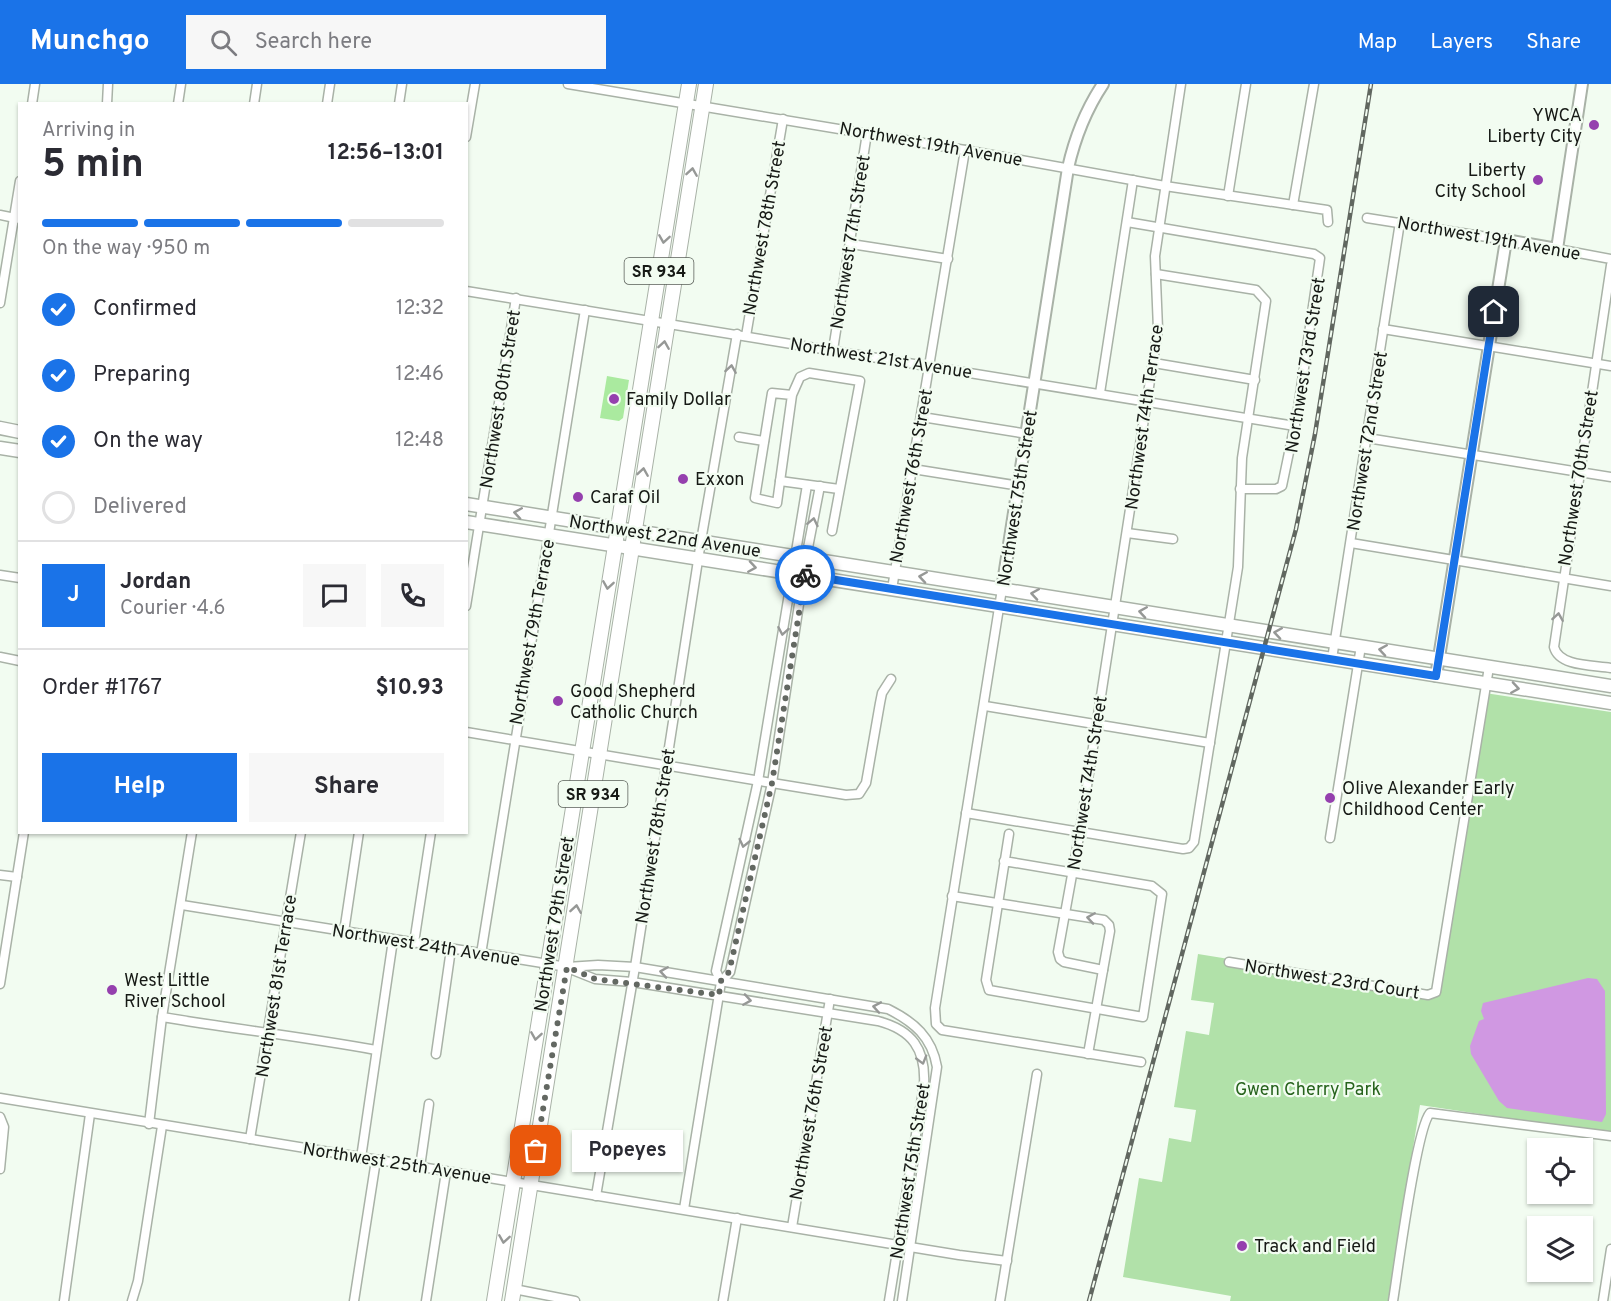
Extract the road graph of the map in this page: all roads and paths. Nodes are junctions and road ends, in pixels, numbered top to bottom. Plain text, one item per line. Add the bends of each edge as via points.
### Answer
1 (35, 84) edge
2 (108, 84) edge
3 (181, 84) edge
4 (257, 84) edge
5 (330, 84) edge
6 (402, 84) edge
7 (476, 84) edge
8 (568, 84) edge
9 (689, 84) edge
10 (706, 84) edge
11 (1103, 84) edge
12 (1181, 84) edge
13 (1246, 84) edge
14 (1314, 84) edge
15 (1582, 84) edge
16 (32, 102) edge
17 (107, 102) edge
18 (178, 102) edge
19 (254, 102) edge
20 (327, 102) edge
21 (399, 102) edge
22 (686, 103) junction
23 (703, 106) junction
24 (783, 119) junction
25 (468, 126) edge
26 (867, 133) junction
27 (965, 150) junction
28 (1068, 168) junction
29 (1133, 180) junction
30 (1165, 186) junction
31 (1228, 196) junction
32 (18, 200) edge
33 (669, 200) junction
34 (687, 203) junction
35 (1293, 205) junction
36 (0, 215) edge
37 (16, 218) edge
38 (1367, 218) dead end
39 (1127, 222) junction
40 (1328, 222) dead end
41 (1400, 222) junction
42 (1159, 227) junction
43 (1506, 240) junction
44 (850, 244) junction
45 (1557, 249) junction
46 (948, 259) junction
47 (1611, 259) edge
48 (1611, 266) edge
49 (1156, 274) junction
50 (468, 291) edge
51 (516, 298) junction
52 (0, 303) edge
53 (585, 310) junction
54 (651, 320) junction
55 (668, 322) junction
56 (1383, 329) junction
57 (741, 335) junction
58 (1488, 348) junction
59 (833, 350) junction
60 (1154, 363) junction
61 (1596, 364) junction
62 (1611, 366) edge
63 (930, 367) junction
64 (1255, 380) junction
65 (1036, 383) junction
66 (1100, 393) junction
67 (792, 395) junction
68 (1148, 401) junction
69 (922, 417) junction
70 (1249, 418) junction
71 (1295, 426) junction
72 (0, 428) edge
73 (18, 432) edge
74 (1028, 434) junction
75 (633, 435) junction
76 (649, 437) junction
77 (739, 437) dead end
78 (1367, 438) junction
79 (764, 441) junction
80 (0, 448) edge
81 (18, 451) edge
82 (1472, 455) junction
83 (913, 469) junction
84 (1580, 472) junction
85 (1611, 477) edge
86 (780, 481) junction
87 (807, 484) junction
88 (820, 486) junction
89 (1020, 486) junction
90 (839, 489) junction
91 (1240, 489) junction
92 (468, 504) edge
93 (483, 507) junction
94 (551, 518) junction
95 (468, 522) edge
96 (480, 524) junction
97 (618, 528) junction
98 (634, 530) junction
99 (832, 531) dead end
100 (1127, 533) junction
101 (549, 535) junction
102 (1173, 539) dead end
103 (701, 541) junction
104 (1351, 543) junction
105 (615, 545) junction
106 (632, 547) junction
107 (800, 557) junction
108 (699, 558) junction
109 (1454, 561) junction
110 (894, 572) junction
111 (0, 574) edge
112 (798, 574) junction
113 (18, 578) edge
114 (1563, 579) junction
115 (1611, 586) edge
116 (892, 589) junction
117 (1002, 589) junction
118 (468, 594) edge
119 (1000, 606) junction
120 (1115, 607) junction
121 (1113, 624) junction
122 (1229, 625) junction
123 (600, 639) junction
124 (1226, 642) junction
125 (1335, 642) junction
126 (1361, 646) junction
127 (0, 657) edge
128 (1439, 659) junction
129 (18, 660) edge
130 (1332, 660) junction
131 (1358, 664) junction
132 (1489, 667) junction
133 (1611, 668) edge
134 (1436, 676) junction
135 (891, 679) dead end
136 (1486, 684) junction
137 (1611, 686) edge
138 (609, 689) junction
139 (1611, 704) edge
140 (985, 706) junction
141 (1097, 724) junction
142 (468, 732) edge
143 (514, 739) junction
144 (1210, 743) junction
145 (582, 751) junction
146 (599, 753) junction
147 (666, 764) junction
148 (758, 781) junction
149 (772, 783) junction
150 (966, 813) junction
151 (750, 818) junction
152 (764, 821) junction
153 (1080, 831) junction
154 (24, 834) edge
155 (192, 834) edge
156 (301, 834) edge
157 (359, 834) edge
158 (430, 834) edge
159 (1009, 834) dead end
160 (1330, 838) dead end
161 (565, 857) junction
162 (583, 859) junction
163 (1004, 861) junction
164 (1072, 873) junction
165 (0, 875) edge
166 (17, 877) junction
167 (735, 883) junction
168 (749, 886) junction
169 (952, 896) junction
170 (998, 903) junction
171 (182, 905) junction
172 (1065, 914) junction
173 (287, 923) junction
174 (344, 932) junction
175 (393, 940) junction
176 (414, 943) junction
177 (451, 949) junction
178 (3, 952) edge
179 (480, 954) junction
180 (1229, 962) dead end
181 (547, 965) junction
182 (567, 967) junction
183 (634, 967) junction
184 (1103, 970) junction
185 (721, 981) junction
186 (632, 982) junction
187 (0, 984) edge
188 (719, 995) junction
189 (830, 999) junction
190 (1096, 1009) junction
191 (828, 1013) junction
192 (162, 1017) junction
193 (269, 1031) junction
194 (376, 1050) junction
195 (436, 1054) dead end
196 (1088, 1054) junction
197 (935, 1055) joint
198 (1142, 1062) dead end
199 (530, 1073) junction
200 (1037, 1074) dead end
201 (549, 1076) junction
202 (0, 1098) edge
203 (429, 1104) dead end
204 (90, 1114) junction
205 (0, 1117) edge
206 (149, 1124) junction
207 (162, 1126) junction
208 (918, 1127) junction
209 (929, 1129) junction
210 (1611, 1136) edge
211 (250, 1139) junction
212 (361, 1158) junction
213 (376, 1160) junction
214 (420, 1167) junction
215 (0, 1169) edge
216 (446, 1172) junction
217 (513, 1181) junction
218 (909, 1183) junction
219 (531, 1184) junction
220 (920, 1184) junction
221 (596, 1196) junction
222 (684, 1209) junction
223 (737, 1218) junction
224 (792, 1227) junction
225 (898, 1244) junction
226 (911, 1246) junction
227 (1611, 1249) edge
228 (1007, 1261) junction
229 (513, 1295) edge
230 (64, 1301) edge
231 (132, 1301) edge
232 (354, 1301) edge
233 (426, 1301) edge
234 (494, 1301) edge
235 (575, 1301) edge
236 (723, 1301) edge
237 (890, 1301) edge
238 (902, 1301) edge
239 (1000, 1301) edge
240 (1393, 1301) edge
241 (1603, 1301) edge

1 - 16 street
2 - 17 street
3 - 18 street
4 - 19 street
5 - 20 street
6 - 21 street
7 - 25 street
8 - 22 street, Northwest 19th Avenue
9 - 22 main road, Northwest 79th Street / SR 934
10 - 23 main road, Northwest 79th Street / SR 934
11 - 28 street, Northwest 75th Street via 1078,130
12 - 30 street, Northwest 74th Terrace
13 - 31 street
14 - 35 street
15 - 45 street
22 - 23 street, Northwest 19th Avenue
22 - 33 main road, Northwest 79th Street / SR 934
23 - 24 street, Northwest 19th Avenue
34 -> 23 main road, Northwest 79th Street / SR 934
24 - 26 street, Northwest 19th Avenue
24 - 57 street, Northwest 78th Street
26 - 27 street, Northwest 19th Avenue
26 - 44 street, Northwest 77th Street
27 - 28 street, Northwest 19th Avenue
27 - 46 street, Northwest 76th Street
28 - 29 street, Northwest 19th Avenue
28 - 65 street, Northwest 75th Street
29 - 30 street, Northwest 19th Avenue
29 - 39 street
30 - 31 street, Northwest 19th Avenue
30 - 42 street, Northwest 74th Terrace
31 - 35 street, Northwest 19th Avenue
32 - 37 street
33 - 34 main road
33 -> 54 main road, Northwest 79th Street / SR 934
34 - 55 main road, Northwest 79th Street / SR 934
35 - 40 street via 1327,210
36 - 37 street
37 - 52 street
38 - 41 street, Northwest 19th Avenue
39 - 42 street
39 - 66 street
41 - 43 street, Northwest 19th Avenue
41 - 56 street, Northwest 72nd Street
42 - 49 street, Northwest 74th Terrace
42 - 71 street, Northwest 73rd Street via 1320,258
43 - 45 street, Northwest 19th Avenue
43 - 58 street
44 - 46 street
44 - 59 street, Northwest 77th Street
45 - 47 street, Northwest 19th Avenue
46 - 63 street, Northwest 76th Street
48 - 61 street, Northwest 70th Street
49 - 60 street, Northwest 74th Terrace via 1158,329
49 - 64 street via 1261,294 1266,310
50 - 51 street, Northwest 21st Avenue
51 - 53 street, Northwest 21st Avenue
51 - 93 street, Northwest 80th Street
53 - 54 street, Northwest 21st Avenue
53 - 94 street, Northwest 79th Terrace
54 - 55 street, Northwest 21st Avenue
54 - 75 main road, Northwest 79th Street / SR 934
55 - 57 street, Northwest 21st Avenue
76 -> 55 main road, Northwest 79th Street / SR 934
56 - 58 street
56 - 78 street, Northwest 72nd Street
57 - 59 street, Northwest 21st Avenue
103 -> 57 street, Northwest 78th Street
58 - 61 street
58 - 82 street
59 - 63 street, Northwest 21st Avenue
60 - 64 street
60 - 68 street, Northwest 74th Terrace
61 - 62 street
61 - 84 street, Northwest 70th Street
63 - 65 street, Northwest 21st Avenue
63 - 69 street, Northwest 76th Street
64 - 70 street
65 - 66 street, Northwest 21st Avenue
65 - 74 street, Northwest 75th Street
66 - 68 street, Northwest 21st Avenue
67 - 79 street via 772,393
67 - 86 street
67 - 90 street via 800,376 809,373 860,381
68 - 70 street, Northwest 21st Avenue
68 - 100 street, Northwest 74th Terrace
69 - 74 street
69 - 83 street, Northwest 76th Street
70 - 71 street, Northwest 21st Avenue
70 - 91 street
71 - 91 street, Northwest 73rd Street via 1282,486
72 - 73 main road
74 - 89 street, Northwest 75th Street
75 - 76 main road
75 - 97 main road, Northwest 79th Street / SR 934
98 -> 76 main road, Northwest 79th Street / SR 934
77 - 79 street
78 - 82 street
78 - 104 street, Northwest 72nd Street
79 - 86 street via 755,498 777,503
80 - 81 main road
82 - 84 street
82 - 109 street
83 - 89 street
83 - 110 street, Northwest 76th Street
84 - 85 street
84 - 114 street, Northwest 70th Street
86 - 87 street
87 - 88 street
87 - 107 street
88 - 90 street
107 -> 88 street
89 - 117 street, Northwest 75th Street
90 - 99 street
91 - 122 street via 1238,567
92 - 93 main road, Northwest 22nd Avenue
94 -> 93 main road, Northwest 22nd Avenue
93 - 96 street, Northwest 80th Street
94 - 97 main road, Northwest 22nd Avenue
94 - 101 street, Northwest 79th Terrace
95 - 96 main road, Northwest 22nd Avenue
96 - 101 main road, Northwest 22nd Avenue
96 - 118 street, Northwest 80th Street
97 - 98 main road, Northwest 22nd Avenue
97 - 105 main road, Northwest 79th Street / SR 934
98 - 103 main road, Northwest 22nd Avenue
98 - 106 main road, Northwest 79th Street / SR 934
100 - 102 street
100 - 120 street, Northwest 74th Terrace
101 - 105 main road, Northwest 22nd Avenue
101 - 143 street, Northwest 79th Terrace
103 - 107 main road, Northwest 22nd Avenue
103 - 108 street, Northwest 78th Street
104 - 109 street
104 - 125 street, Northwest 72nd Street
105 - 106 main road, Northwest 22nd Avenue
105 -> 123 main road, Northwest 79th Street / SR 934
106 - 108 main road, Northwest 22nd Avenue
106 - 138 main road, Northwest 79th Street / SR 934
107 - 110 main road, Northwest 22nd Avenue
107 - 112 street
108 -> 112 main road, Northwest 22nd Avenue
108 - 147 street, Northwest 78th Street
109 - 114 street
109 - 128 street
110 - 116 street, Northwest 76th Street
117 -> 110 main road, Northwest 22nd Avenue
111 - 113 street
112 - 116 main road, Northwest 22nd Avenue
112 -> 148 street
112 - 149 street
114 - 115 street
133 -> 114 street, Northwest 70th Street via 1567,661 1556,654 1554,643
116 - 119 main road, Northwest 22nd Avenue
117 - 119 street, Northwest 75th Street
120 -> 117 main road, Northwest 22nd Avenue
119 - 121 main road, Northwest 22nd Avenue
119 - 140 street, Northwest 75th Street
120 - 121 street, Northwest 74th Street
122 -> 120 main road, Northwest 22nd Avenue
121 - 124 main road, Northwest 22nd Avenue
121 - 141 street, Northwest 74th Street
122 - 124 street
125 -> 122 main road, Northwest 22nd Avenue
123 - 138 main road via 609,654
123 - 145 main road, Northwest 79th Street / SR 934
124 - 130 main road, Northwest 22nd Avenue
124 - 144 street
125 - 126 main road, Northwest 22nd Avenue
125 - 130 street, Northwest 72nd Street
128 -> 126 main road, Northwest 22nd Avenue
126 - 131 street
127 - 129 street
128 - 132 main road, Northwest 22nd Avenue
128 - 134 street
130 - 131 main road, Northwest 22nd Avenue
131 - 134 main road, Northwest 22nd Avenue
131 - 160 street
132 - 136 street
132 - 137 main road, Northwest 22nd Avenue
134 - 136 main road, Northwest 22nd Avenue
135 - 149 street via 882,693 866,783 859,794
136 -> 139 main road, Northwest 22nd Avenue
136 - 180 street, Northwest 23rd Court via 1436,992 1417,993
138 - 146 main road, Northwest 79th Street / SR 934
140 - 141 street
140 - 150 street, Northwest 75th Street
141 - 144 street
141 - 153 street, Northwest 74th Street
142 - 143 street
143 - 145 street
143 - 179 street, Northwest 79th Terrace
144 - 153 street via 1194,842 1189,848
145 - 146 street
145 - 161 main road, Northwest 79th Street / SR 934
146 - 147 street
146 - 162 main road, Northwest 79th Street / SR 934
147 - 148 street
147 - 183 street, Northwest 78th Street
148 - 149 street
148 - 151 street
149 - 152 street
150 - 153 street
150 - 169 street, Northwest 75th Street
151 - 152 street
151 -> 167 street
152 - 168 street
153 - 164 street, Northwest 74th Street
154 - 166 street
155 - 171 street
156 - 173 street, Northwest 81st Terrace
157 - 174 street
158 - 176 street
159 - 163 street
161 - 162 main road
161 - 181 main road, Northwest 79th Street / SR 934
182 -> 162 main road, Northwest 79th Street / SR 934
163 - 164 street
163 - 170 street
164 - 172 street, Northwest 74th Street
164 - 190 street via 1152,886 1162,894 1143,1017
165 - 166 street
166 - 178 street
167 - 168 street
167 - 185 street via 716,971
168 - 185 street via 729,972
169 - 170 street
169 - 196 street, Northwest 75th Street via 936,1024 942,1030
170 - 172 street
170 - 190 street via 986,980 990,990
171 - 173 street, Northwest 24th Avenue
171 - 192 street
172 - 184 street, Northwest 74th Street via 1060,959
184 -> 172 street via 1109,925 1104,920
173 - 174 street, Northwest 24th Avenue
173 - 193 street, Northwest 81st Terrace
174 - 175 street, Northwest 24th Avenue
175 - 176 street, Northwest 24th Avenue
175 - 194 street
176 - 177 street, Northwest 24th Avenue
177 - 179 street, Northwest 24th Avenue
177 - 195 street
178 - 187 street
179 - 181 street, Northwest 24th Avenue
181 - 182 street, Northwest 24th Avenue
181 -> 199 main road, Northwest 79th Street / SR 934
182 - 183 street, Northwest 24th Avenue
182 - 186 street, Northwest 75th Street via 595,979
182 - 201 main road, Northwest 79th Street / SR 934
185 -> 183 street, Northwest 24th Avenue
183 - 186 street, Northwest 78th Street
184 - 190 street
185 - 188 street
185 - 189 street, Northwest 24th Avenue
186 - 188 street, Northwest 75th Street
186 - 221 street, Northwest 78th Street
188 -> 191 street, Northwest 75th Street
188 - 222 street
189 - 191 street, Northwest 76th Street
197 -> 189 street, Northwest 24th Avenue via 926,1035 907,1018 888,1009
190 - 196 street
191 -> 208 street, Northwest 75th Street via 894,1025 913,1040 925,1074
191 - 224 street, Northwest 76th Street
192 - 193 street
192 - 206 street
193 - 194 street
193 - 211 street, Northwest 81st Terrace
194 - 212 street
196 - 198 street
197 - 209 street, Northwest 75th Street via 937,1080
199 - 201 main road
199 - 217 main road, Northwest 79th Street / SR 934
200 - 228 street
201 - 219 main road, Northwest 79th Street / SR 934
202 - 204 street, Northwest 25th Avenue
203 - 214 street
204 - 206 street, Northwest 25th Avenue
204 - 230 street
205 - 215 street via 4,1127
206 - 207 street, Northwest 25th Avenue
207 - 211 street, Northwest 25th Avenue
207 - 231 street
208 - 209 street
208 - 218 street, Northwest 75th Street
209 - 220 street, Northwest 75th Street
210 - 240 street via 1430,1113 1425,1119
211 - 212 street, Northwest 25th Avenue
212 - 213 street, Northwest 25th Avenue
213 - 214 street, Northwest 25th Avenue
213 - 232 street
214 - 216 street, Northwest 25th Avenue
216 - 217 street, Northwest 25th Avenue
216 - 233 street
217 - 219 street, Northwest 25th Avenue
217 -> 234 main road, Northwest 79th Street / SR 934
218 - 220 street
218 - 225 street, Northwest 75th Street
219 - 221 street, Northwest 25th Avenue
219 - 229 main road, Northwest 79th Street / SR 934
220 - 226 street, Northwest 75th Street
221 - 222 street, Northwest 25th Avenue
222 - 223 street, Northwest 25th Avenue
223 - 224 street, Northwest 25th Avenue
223 - 236 street
224 - 225 street, Northwest 25th Avenue
225 - 226 street, Northwest 25th Avenue
225 - 237 street, Northwest 75th Street
226 - 228 street, Northwest 25th Avenue
226 - 238 street, Northwest 75th Street
227 - 241 street
228 - 239 street
229 - 235 street via 529,1292

